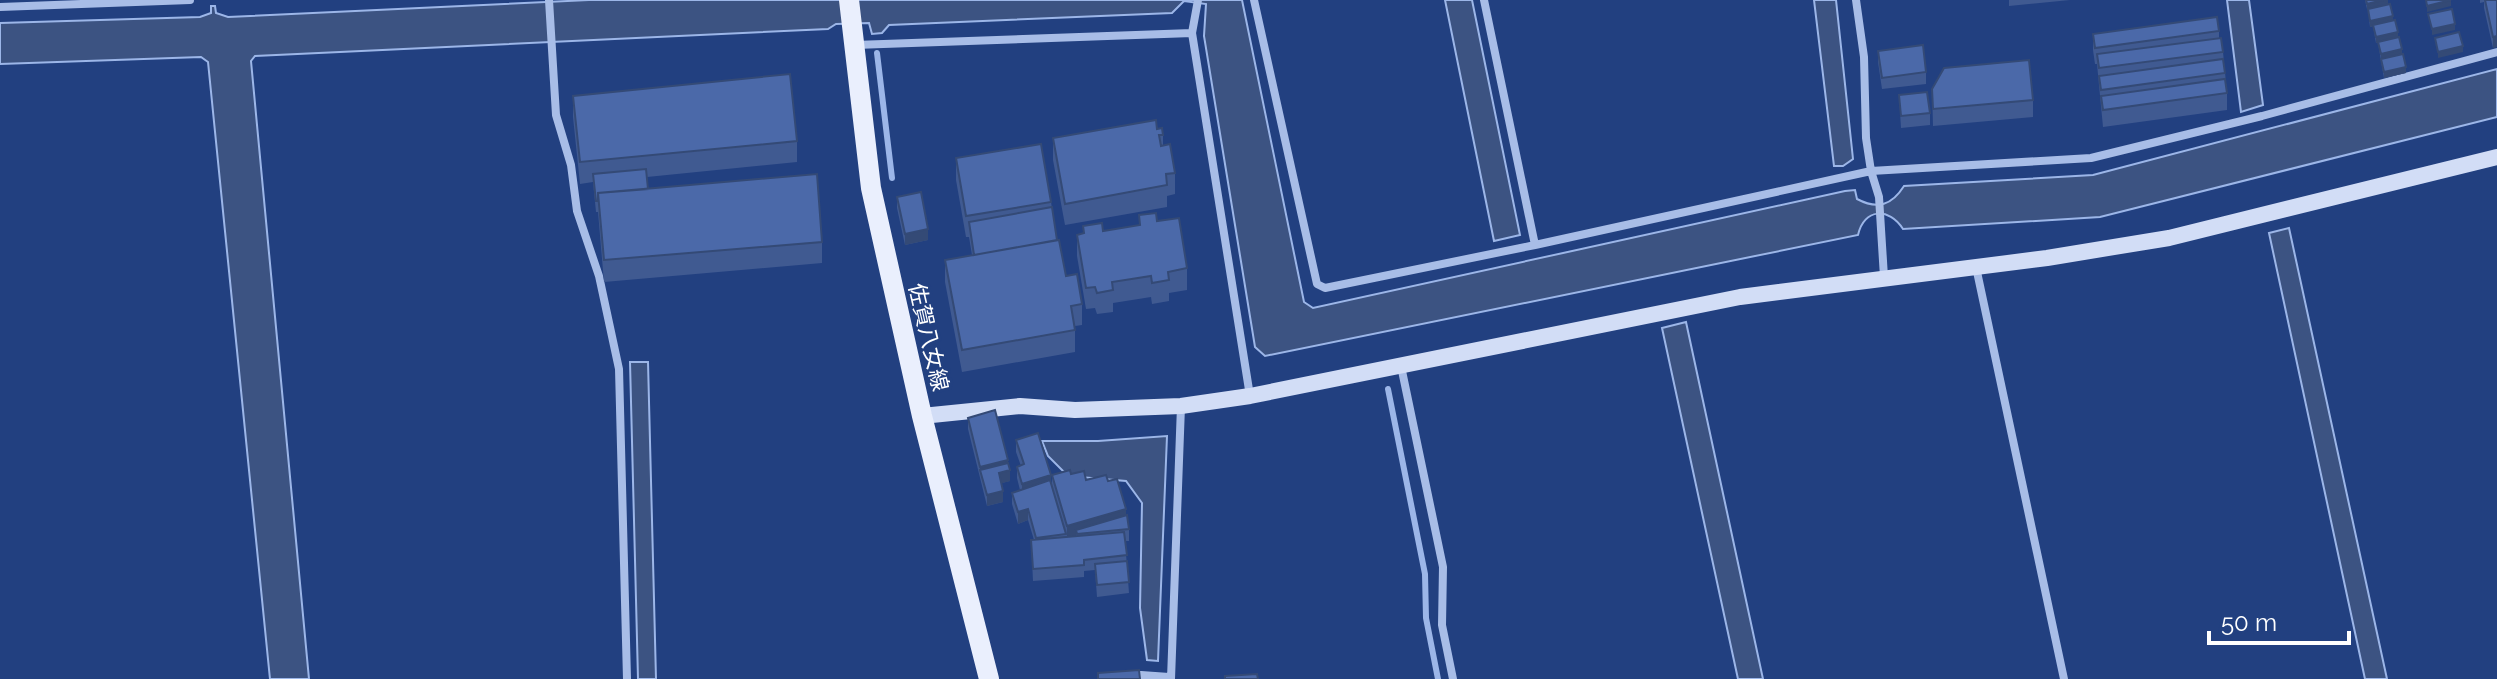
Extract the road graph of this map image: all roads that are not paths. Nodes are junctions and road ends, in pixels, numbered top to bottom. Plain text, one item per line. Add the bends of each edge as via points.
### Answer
1 (190, 0) edge
2 (549, 0) edge
3 (849, 0) edge
4 (1254, 0) edge
5 (1484, 0) edge
6 (1856, 0) edge
7 (1197, 2) edge
8 (0, 7) edge
9 (1192, 33) junction
10 (853, 37) junction
11 (2497, 52) edge
12 (2497, 157) edge
13 (1871, 171) junction
14 (1535, 245) junction
15 (1976, 267) junction
16 (1884, 277) junction
17 (1400, 365) junction
18 (1250, 396) junction
19 (1181, 406) junction
20 (922, 416) junction
21 (1170, 678) edge
22 (627, 679) edge
23 (989, 679) edge
24 (1112, 679) edge
25 (1453, 679) edge
26 (2064, 679) edge

1 - 8 street
2 - 22 street via 556,115 619,369
3 - 10 main road, 佐賀八女線
4 - 14 street via 1317,284 1325,288
5 - 14 street
6 - 13 street
7 - 9 street
9 - 10 street
9 - 18 street
10 - 20 main road, 佐賀八女線 via 871,188
11 - 13 street via 2091,158
12 - 15 street via 2169,238
13 - 14 street
13 - 16 street via 1879,197
15 - 16 street
15 - 26 street
16 - 17 street via 1740,297
17 - 18 street
17 - 25 street via 1443,567 1442,625
18 - 19 street
19 - 20 street via 1020,406
19 - 21 street
20 - 23 main road, 佐賀八女線
21 - 24 street

